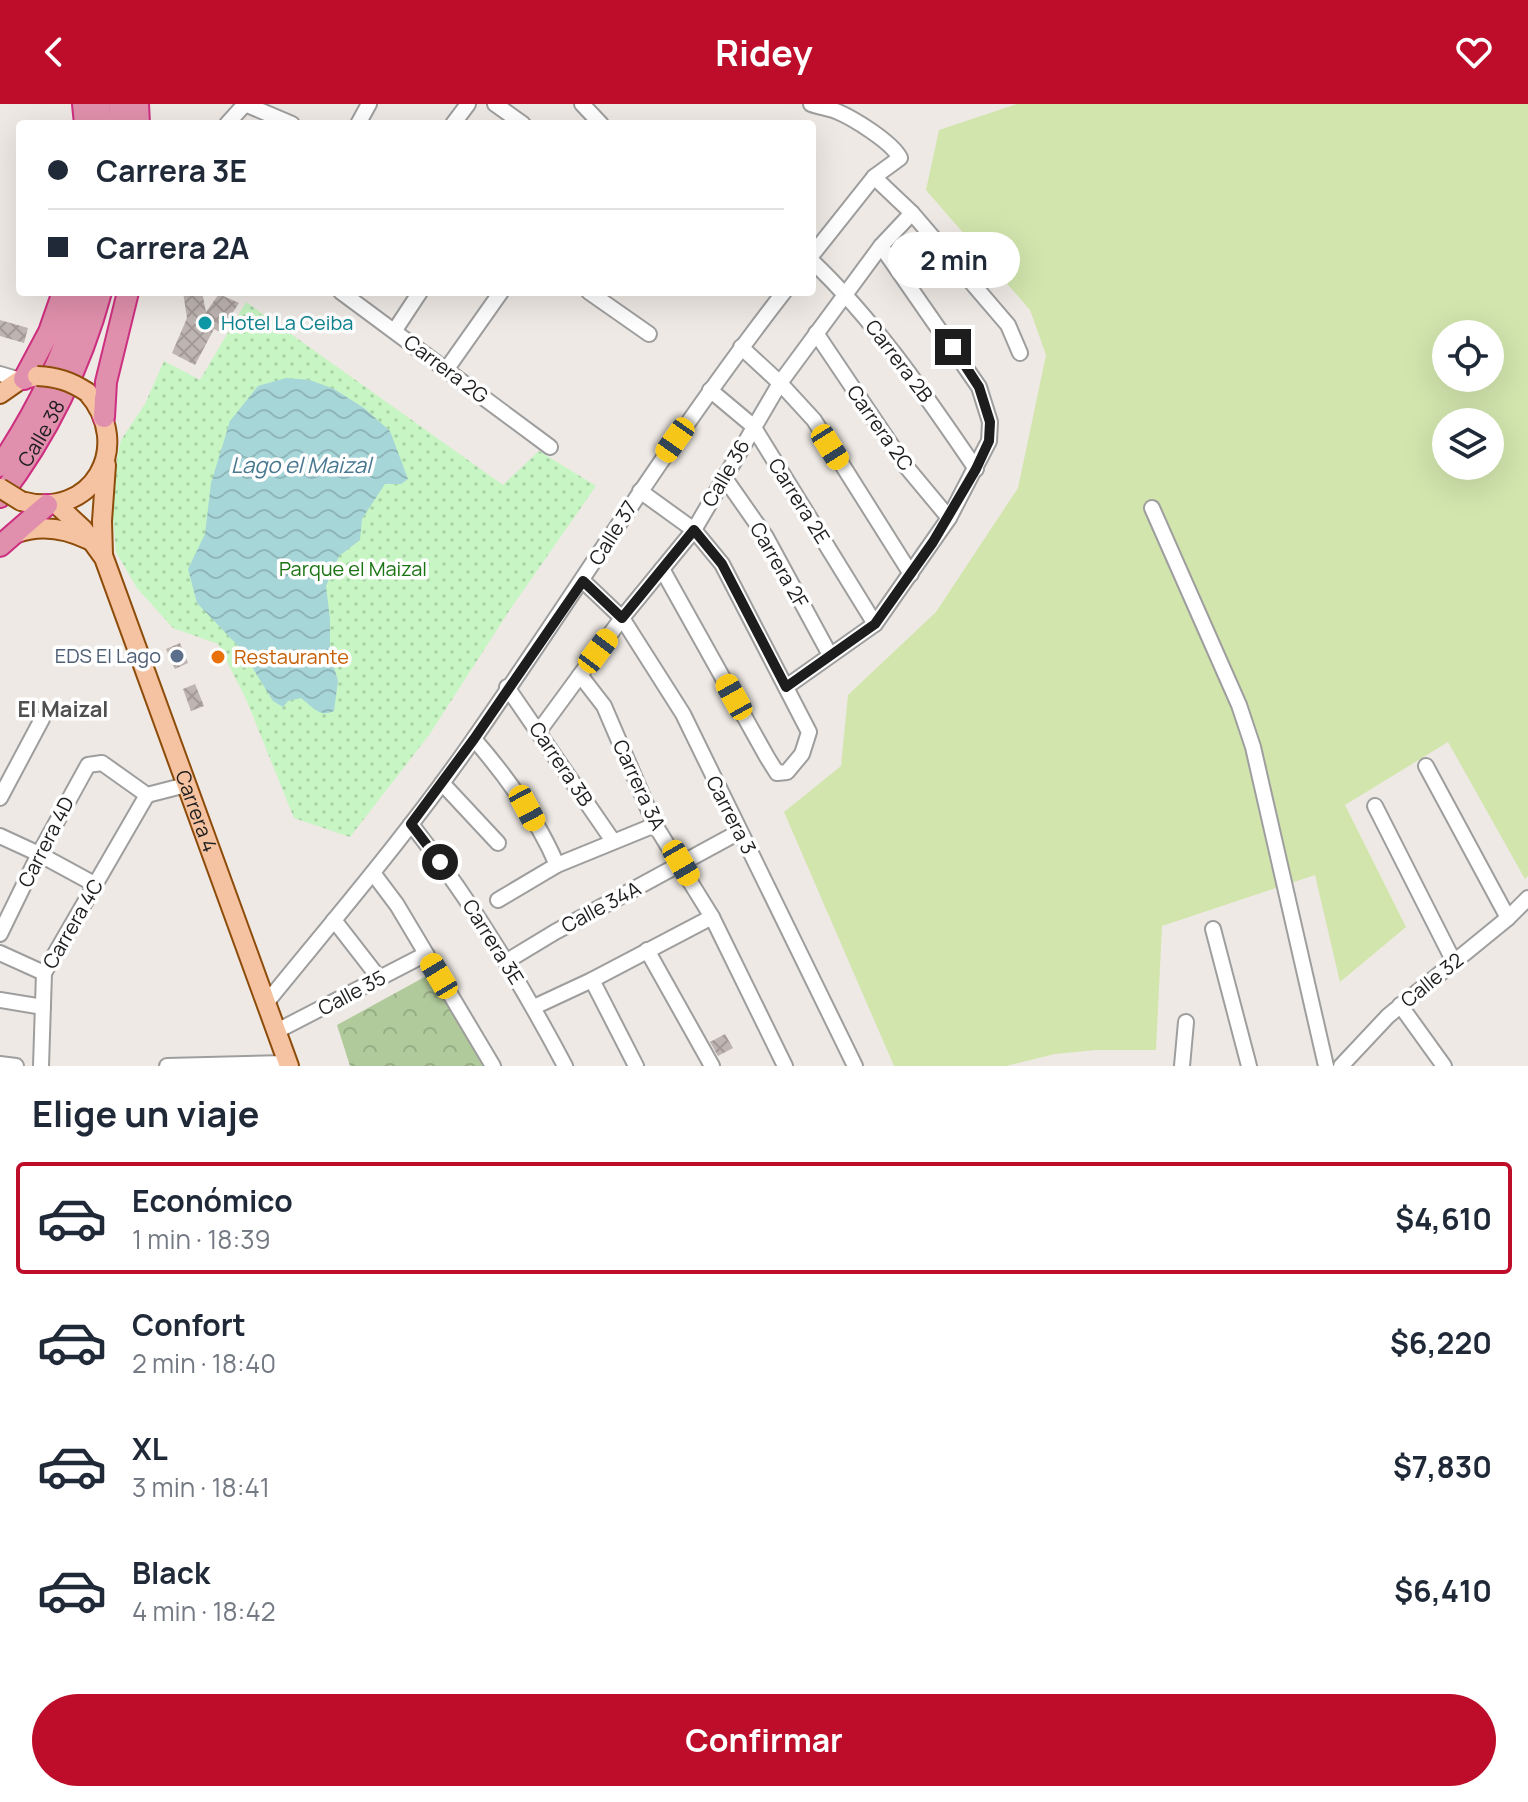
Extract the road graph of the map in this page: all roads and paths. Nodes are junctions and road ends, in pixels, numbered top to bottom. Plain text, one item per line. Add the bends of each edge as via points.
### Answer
1 (245, 104) edge
2 (495, 104) edge
3 (582, 104) edge
4 (811, 104) edge
5 (231, 120) edge
6 (283, 120) edge
7 (517, 120) edge
8 (597, 120) edge
9 (874, 177) junction
10 (912, 213) junction
11 (881, 246) junction
12 (816, 250) edge
13 (816, 265) edge
14 (846, 294) junction
15 (62, 296) edge
16 (82, 296) edge
17 (99, 296) edge
18 (127, 296) edge
19 (347, 296) edge
20 (417, 296) edge
21 (498, 296) edge
22 (595, 296) edge
23 (781, 296) edge
24 (395, 330) junction
25 (816, 333) junction
26 (649, 334) dead end
27 (741, 347) junction
28 (1020, 353) dead end
29 (68, 364) junction
30 (446, 370) junction
31 (0, 374) edge
32 (27, 379) junction
33 (780, 383) junction
34 (710, 390) junction
35 (0, 394) edge
36 (104, 417) junction
37 (753, 426) junction
38 (550, 447) dead end
39 (107, 457) junction
40 (0, 466) edge
41 (976, 469) junction
42 (724, 477) junction
43 (0, 488) edge
44 (640, 491) junction
45 (0, 497) edge
46 (52, 505) junction
47 (1152, 508) dead end
48 (949, 518) junction
49 (694, 530) junction
50 (4, 541) edge
51 (99, 550) junction
52 (662, 569) junction
53 (911, 574) junction
54 (583, 581) junction
55 (622, 618) junction
56 (875, 624) junction
57 (830, 655) junction
58 (580, 675) junction
59 (507, 687) junction
60 (786, 687) junction
61 (42, 719) dead end
62 (539, 731) junction
63 (474, 739) junction
64 (1426, 766) dead end
65 (442, 783) junction
66 (186, 785) junction
67 (147, 795) junction
68 (0, 798) edge
69 (1375, 806) dead end
70 (411, 824) junction
71 (655, 825) junction
72 (739, 832) junction
73 (0, 836) edge
74 (613, 841) junction
75 (498, 843) dead end
76 (39, 854) junction
77 (681, 863) junction
78 (557, 865) junction
79 (373, 873) junction
80 (96, 885) junction
81 (1528, 898) edge
82 (498, 900) dead end
83 (712, 917) junction
84 (1508, 918) junction
85 (334, 920) junction
86 (1213, 929) dead end
87 (0, 934) edge
88 (647, 950) junction
89 (0, 953) edge
90 (426, 954) junction
91 (507, 961) junction
92 (1454, 962) junction
93 (44, 973) junction
94 (379, 978) junction
95 (592, 980) junction
96 (0, 1000) edge
97 (267, 1002) junction
98 (1400, 1005) junction
99 (43, 1007) junction
100 (534, 1007) junction
101 (1186, 1022) dead end
102 (277, 1031) junction
103 (0, 1064) edge
104 (289, 1064) edge
105 (247, 1065) edge
106 (16, 1066) edge
107 (41, 1066) edge
108 (167, 1066) edge
109 (493, 1066) edge
110 (565, 1066) edge
111 (636, 1066) edge
112 (712, 1066) edge
113 (785, 1066) edge
114 (855, 1066) edge
115 (1182, 1066) edge
116 (1249, 1066) edge
117 (1326, 1066) edge
118 (1341, 1066) edge
119 (1444, 1066) edge

1 - 5 street
1 - 6 street
2 - 7 street
3 - 8 street
4 - 9 street via 855,121 896,150 900,158
9 - 10 street
9 - 12 street
10 - 11 street, Calle 36
10 - 28 street via 1008,325
11 - 14 street, Calle 36
11 - 41 street via 979,387 990,422 989,441
13 - 14 street, Carrera 2B
14 - 25 street, Calle 36
14 - 41 street, Carrera 2B via 910,373
15 - 32 highway
16 - 29 highway
17 - 29 highway
18 - 36 highway via 110,361
19 - 24 street, Carrera 2G
20 - 24 street
21 - 30 street
22 - 26 street
23 - 27 street, Calle 37
24 - 30 street, Carrera 2G
25 - 33 street, Calle 36
25 - 48 street, Carrera 2C via 904,464
27 - 33 street
27 - 34 street, Calle 37
29 - 40 highway, Calle 38
29 - 45 highway, Calle 38 via 52,416
30 - 38 street, Carrera 2G
31 - 32 street
32 - 35 main road
32 - 36 main road, bridge via 63,380 87,392
33 - 37 street, Calle 36
33 - 53 street via 814,420
34 - 37 street, Carrera 2E
34 - 44 street, Calle 37
36 - 39 main road, Carrera 4
37 - 42 street, Calle 36
37 - 56 street, Carrera 2E
39 - 46 main road via 83,492
39 - 51 main road, Carrera 4
41 - 48 street
42 - 49 street, Calle 36
42 - 57 street, Carrera 2F via 766,537
43 - 46 main road, bridge via 21,501
44 - 49 street
44 - 54 street, Calle 37
46 - 50 highway
46 - 51 main road, Carrera 4
47 - 117 street via 1253,747
48 - 53 street
49 - 52 street, Calle 36
49 - 60 street via 722,564
50 - 51 main road via 51,528 66,530
51 - 66 main road, Carrera 4
52 - 55 street, Calle 36
52 - 60 street via 777,773 787,772 802,754 809,732
53 - 56 street
54 - 55 street, Carrera 3
54 - 59 street, Calle 37
55 - 58 street, Calle 36
55 - 72 street, Carrera 3 via 683,714
56 - 57 street
57 - 60 street
58 - 62 street, Calle 36
58 - 71 street, Carrera 3A via 604,706
59 - 62 street, Carrera 3B
59 - 63 street, Calle 37
61 - 68 street
62 - 74 street, Carrera 3B
63 - 65 street, Calle 37
63 - 78 street via 527,808
64 - 84 street
65 - 70 street, Calle 37
65 - 75 street
66 - 67 street
66 - 97 main road, Carrera 4
67 - 76 street, Carrera 4D via 94,762 83,772
67 - 80 street, Carrera 4C
69 - 92 street
70 - 79 street, Calle 37
70 - 91 street, Carrera 3E
71 - 74 street
71 - 77 street, Carrera 3A
72 - 77 street, Calle 34A
72 - 114 street, Carrera 3
73 - 76 street
74 - 78 street
76 - 80 street
76 - 87 street, Carrera 4D
77 - 83 street, Carrera 3A
77 - 91 street, Calle 34A
78 - 82 street
79 - 85 street, Calle 37
79 - 90 street
80 - 93 street, Carrera 4C
81 - 84 street, Calle 32
83 - 88 street
83 - 113 street, Carrera 3A
84 - 92 street, Calle 32
85 - 94 street
85 - 97 street, Calle 37
86 - 116 street
88 - 95 street
88 - 112 street
89 - 93 street
90 - 94 street, Calle 35
90 - 109 street
91 - 100 street, Carrera 3E
92 - 98 street, Calle 32
93 - 99 street, Carrera 4C
94 - 102 street, Calle 35
95 - 100 street
95 - 111 street
96 - 99 street
97 - 102 main road, Carrera 4
98 - 118 street, Calle 32
98 - 119 street
99 - 107 street, Carrera 4C
100 - 110 street, Carrera 3E
101 - 115 street
102 - 104 main road, Carrera 4
103 - 106 street
104 - 105 street
105 - 108 street

